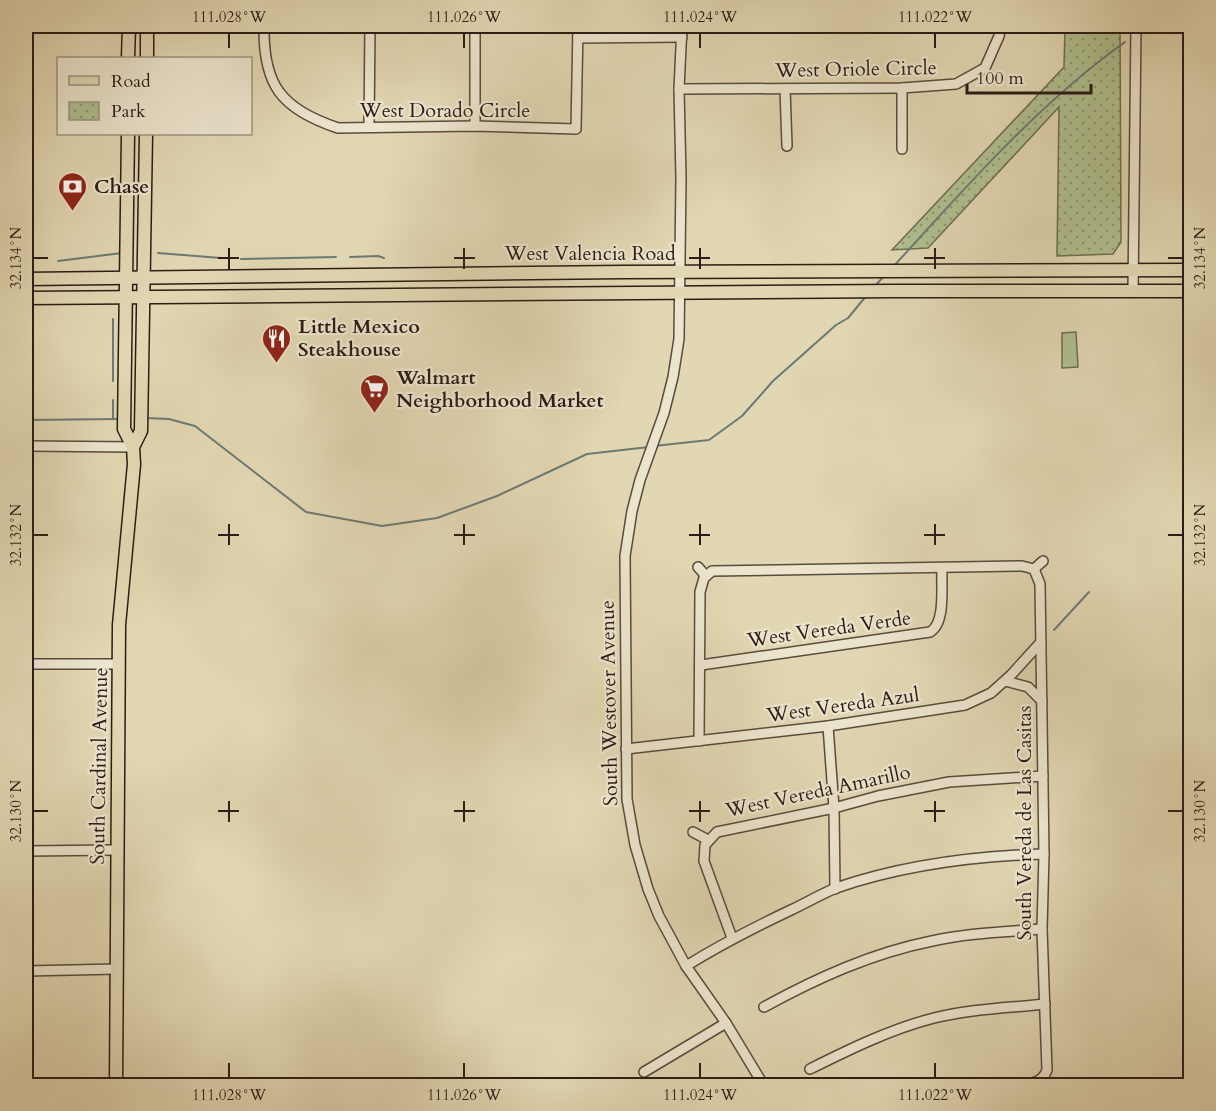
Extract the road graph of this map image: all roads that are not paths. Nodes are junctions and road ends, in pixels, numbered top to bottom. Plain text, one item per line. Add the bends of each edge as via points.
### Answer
1 (129, 26) edge
2 (147, 26) edge
3 (264, 26) edge
4 (370, 26) edge
5 (476, 26) edge
6 (578, 26) edge
7 (682, 26) edge
8 (1001, 26) edge
9 (1136, 26) edge
10 (578, 38) junction
11 (682, 38) junction
12 (128, 57) edge
13 (147, 57) edge
14 (902, 88) junction
15 (679, 89) junction
16 (785, 89) junction
17 (369, 126) junction
18 (475, 126) junction
19 (128, 135) edge
20 (146, 135) edge
21 (787, 146) dead end
22 (902, 149) dead end
23 (1133, 270) junction
24 (1191, 270) edge
25 (679, 272) junction
26 (407, 274) junction
27 (126, 277) junction
28 (144, 278) junction
29 (26, 279) edge
30 (1133, 291) junction
31 (1191, 291) edge
32 (679, 292) junction
33 (404, 295) junction
34 (126, 297) junction
35 (26, 298) edge
36 (144, 298) junction
37 (26, 446) edge
38 (134, 447) junction
39 (1043, 561) dead end
40 (698, 567) dead end
41 (942, 568) junction
42 (1034, 570) junction
43 (706, 576) junction
44 (1041, 642) junction
45 (26, 664) edge
46 (119, 664) junction
47 (701, 665) junction
48 (1005, 681) junction
49 (1042, 701) junction
50 (828, 726) junction
51 (699, 741) junction
52 (626, 749) junction
53 (1043, 776) junction
54 (834, 808) junction
55 (693, 832) dead end
56 (708, 840) junction
57 (117, 850) junction
58 (26, 851) edge
59 (1044, 854) junction
60 (835, 889) junction
61 (1042, 929) junction
62 (732, 938) junction
63 (686, 966) junction
64 (117, 969) junction
65 (26, 971) edge
66 (1045, 1004) junction
67 (764, 1007) dead end
68 (726, 1023) junction
69 (810, 1069) dead end
70 (644, 1072) dead end
71 (116, 1086) edge
72 (764, 1086) edge
73 (998, 1086) edge

1 - 12 main road
2 - 13 main road
3 - 17 street, West Dorado Circle via 265,59 275,88 297,109 338,128
4 - 17 street
5 - 18 street
6 - 10 street
7 - 11 street, South Westover Avenue
8 - 14 street, West Oriole Circle via 985,68 956,84
9 - 23 street
10 - 11 street
10 - 18 street, West Dorado Circle via 576,129
11 - 15 street, South Westover Avenue
14 - 16 street, West Oriole Circle
14 - 22 street
15 - 16 street, West Oriole Circle
15 - 25 street, South Westover Avenue
16 - 21 street
17 - 18 street, West Dorado Circle
19 - 27 main road
20 - 28 main road, South Cardinal Avenue
23 - 24 main road, West Valencia Road
23 - 25 main road, West Valencia Road
23 - 30 street
25 - 26 main road, West Valencia Road
25 - 32 street, South Westover Avenue
26 - 28 main road, West Valencia Road
26 - 33 main road
27 - 28 main road, West Valencia Road
27 - 29 main road, West Valencia Road
27 - 34 main road
28 - 36 main road, South Cardinal Avenue
30 - 31 main road, West Valencia Road
30 - 32 main road, West Valencia Road
32 - 33 main road, West Valencia Road
32 - 52 street, South Westover Avenue via 675,368 640,480 625,556
33 - 36 main road, West Valencia Road
34 - 35 main road, West Valencia Road
34 - 36 main road, West Valencia Road
34 - 38 main road via 124,429
36 - 38 main road, South Cardinal Avenue via 141,429
37 - 38 street
38 - 46 main road, South Cardinal Avenue
39 - 42 street
40 - 43 street
41 - 42 street via 1022,566
41 - 43 street via 717,570
41 - 47 street, West Vereda Verde via 940,620 930,632
42 - 44 street, South Vereda de Las Casitas via 1041,584
43 - 47 street via 700,592
44 - 48 street, West Vereda Azul
44 - 49 street, South Vereda de Las Casitas
45 - 46 street
46 - 57 main road, South Cardinal Avenue
47 - 51 street
48 - 49 street via 1028,687
48 - 50 street, West Vereda Azul via 991,693 965,705
49 - 53 street, South Vereda de Las Casitas
50 - 51 street, West Vereda Azul
50 - 54 street
51 - 52 street, West Vereda Azul
52 - 63 street, South Westover Avenue via 627,799 635,845 659,916
53 - 54 street, West Vereda Amarillo via 949,782
53 - 59 street, South Vereda de Las Casitas
54 - 56 street, West Vereda Amarillo via 724,830
54 - 60 street
55 - 56 street
56 - 62 street, West Vereda Amarillo via 704,861
57 - 58 street
57 - 64 main road, South Cardinal Avenue
59 - 60 street via 935,863
59 - 61 street, South Vereda de Las Casitas
60 - 62 street
61 - 66 street, South Vereda de Las Casitas
61 - 67 street via 983,933 898,950 858,962
62 - 63 street
63 - 68 street, South Westover Avenue
64 - 65 street
64 - 71 main road, South Cardinal Avenue
66 - 69 street via 933,1018 856,1045
66 - 73 street, South Vereda de Las Casitas via 1044,1078 1034,1083
68 - 70 street
68 - 72 street, South Westover Avenue

